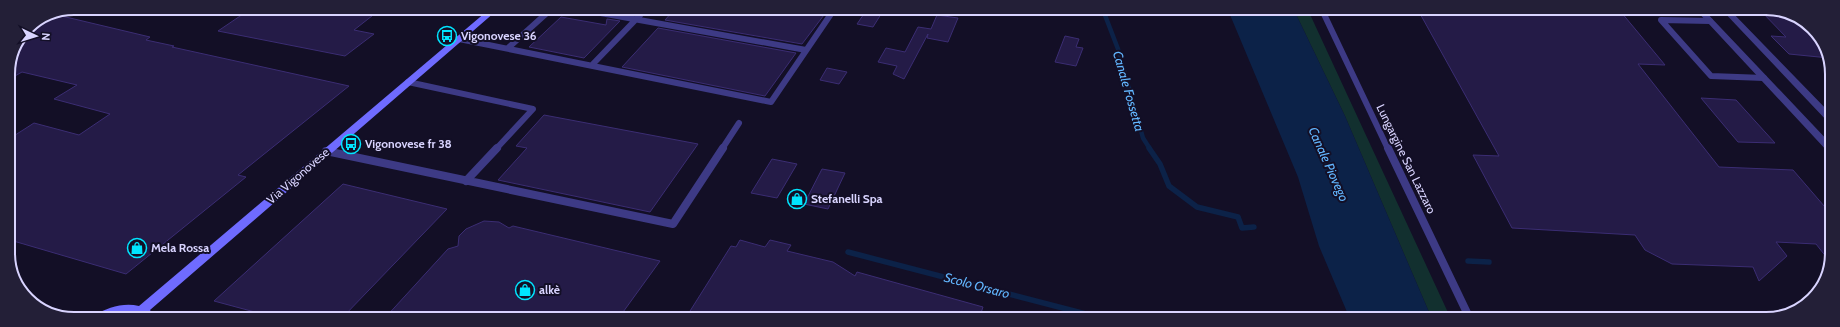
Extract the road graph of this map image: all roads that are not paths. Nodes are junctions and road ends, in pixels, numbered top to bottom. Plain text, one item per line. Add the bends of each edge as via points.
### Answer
1 (487, 15) edge
2 (545, 15) edge
3 (613, 15) edge
4 (641, 15) edge
5 (830, 15) edge
6 (1324, 15) edge
7 (1704, 15) edge
8 (1731, 15) edge
9 (637, 19) junction
10 (1710, 21) junction
11 (459, 38) junction
12 (508, 48) junction
13 (806, 50) junction
14 (592, 65) junction
15 (1764, 78) junction
16 (408, 82) junction
17 (1825, 114) edge
18 (739, 123) dead end
19 (1825, 144) edge
20 (326, 151) junction
21 (466, 181) junction
22 (113, 312) edge
23 (141, 312) edge
24 (148, 312) edge
25 (1467, 312) edge

1 - 11 main road, Via Vigonovese
2 - 12 lane
3 - 9 lane
4 - 9 lane
5 - 13 lane
6 - 25 lane, Lungargine San Lazzaro
7 - 10 street
8 - 17 street
9 - 13 lane
9 - 14 lane
10 - 15 street
10 - 15 lane via 1661,20 1711,76
11 - 12 lane
11 - 16 main road, Via Vigonovese
12 - 14 lane
13 - 14 lane via 770,102
15 - 19 street
16 - 20 main road, Via Vigonovese
16 - 21 lane via 533,109
18 - 21 lane via 673,224
20 - 21 lane
20 - 24 main road, Via Vigonovese
22 - 23 main road, Via Vigonovese via 131,308

